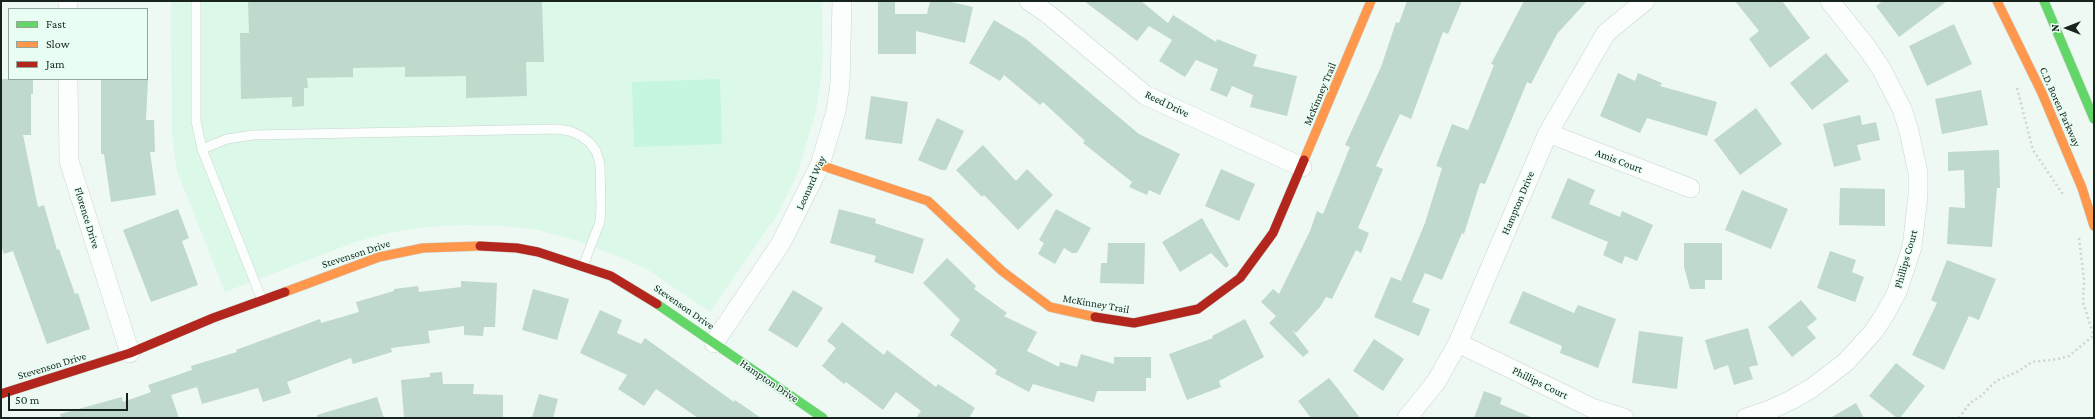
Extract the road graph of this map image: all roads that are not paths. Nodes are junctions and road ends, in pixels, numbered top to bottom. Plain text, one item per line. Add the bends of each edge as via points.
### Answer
1 (196, 1) edge
2 (842, 1) edge
3 (1029, 1) edge
4 (1371, 1) edge
5 (1645, 1) edge
6 (1830, 1) edge
7 (1997, 1) edge
8 (2044, 1) edge
9 (68, 80) edge
10 (2094, 119) edge
11 (1548, 133) junction
12 (202, 149) junction
13 (820, 165) junction
14 (1302, 167) junction
15 (1690, 188) dead end
16 (2094, 226) edge
17 (583, 266) junction
18 (262, 300) junction
19 (714, 343) junction
20 (1458, 343) junction
21 (130, 354) junction
22 (1, 394) edge
23 (823, 418) edge
24 (1407, 418) edge
25 (1624, 418) edge
26 (1746, 418) edge

1 - 12 lane via 196,121
2 - 13 street, Leonard Way via 840,84 836,111
3 - 14 street, Reed Drive via 1145,95
4 - 14 street, McKinney Trail
5 - 11 street, Hampton Drive via 1606,33
6 - 26 street, Phillips Court via 1868,48 1902,109 1918,173 1912,247 1897,292 1886,314 1846,362 1793,399
7 - 16 street, C.D. Boren Parkway via 2042,93 2082,188
8 - 10 street
9 - 21 street, Florence Drive via 69,160
11 - 15 street, Amis Court
11 - 20 street, Hampton Drive
12 - 17 lane via 227,139 253,135 557,129 570,131 581,136 596,151 600,164 600,222
12 - 18 lane
13 - 14 street, McKinney Trail via 928,201 1002,271 1050,307 1080,315 1134,323 1198,308 1240,278 1273,233
13 - 19 street, Leonard Way via 781,243
17 - 18 street, Stevenson Drive via 517,248 472,245 423,248 379,257
17 - 19 street, Stevenson Drive via 611,276 631,287
18 - 21 street, Stevenson Drive
19 - 23 street, Hampton Drive
20 - 24 street, Hampton Drive via 1436,382
20 - 25 street, Phillips Court via 1592,408
21 - 22 street, Stevenson Drive

